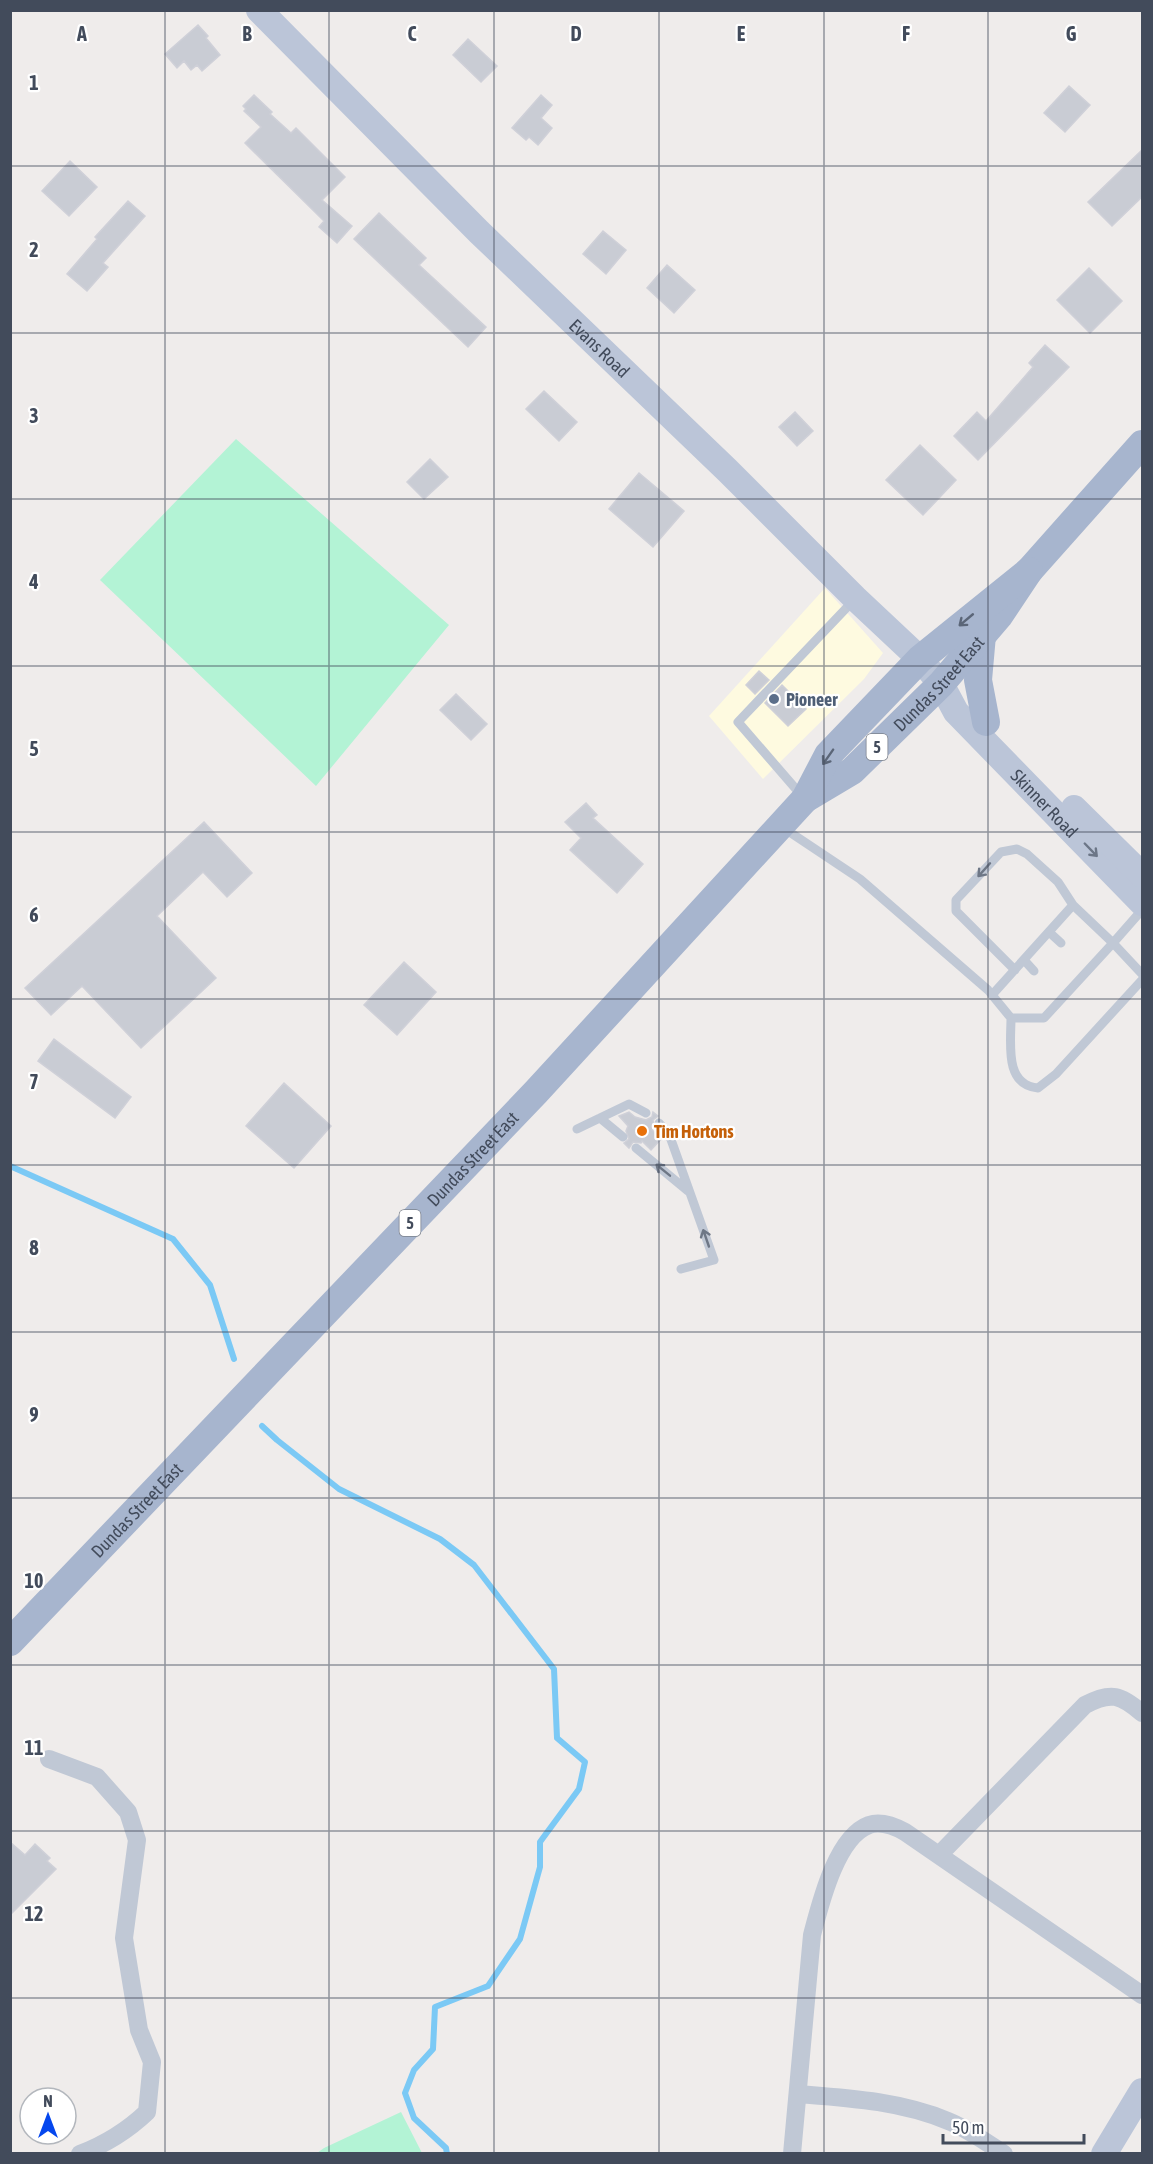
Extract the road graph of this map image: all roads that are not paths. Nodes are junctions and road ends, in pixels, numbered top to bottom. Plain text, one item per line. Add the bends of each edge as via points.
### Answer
1 (259, 10) edge
2 (1143, 444) edge
3 (1029, 571) junction
4 (855, 598) junction
5 (982, 635) junction
6 (920, 659) junction
7 (946, 692) junction
8 (986, 722) junction
9 (805, 799) junction
10 (780, 826) junction
11 (1143, 875) edge
12 (1143, 903) edge
13 (1073, 905) junction
14 (1143, 910) edge
15 (1049, 932) junction
16 (1061, 943) dead end
17 (1113, 943) junction
18 (1024, 960) junction
19 (1016, 970) junction
20 (1035, 971) dead end
21 (1143, 974) edge
22 (1143, 980) edge
23 (993, 995) junction
24 (1011, 1018) junction
25 (646, 1113) dead end
26 (600, 1118) junction
27 (659, 1123) dead end
28 (577, 1129) dead end
29 (623, 1137) dead end
30 (636, 1148) dead end
31 (690, 1192) junction
32 (681, 1269) dead end
33 (10, 1642) edge
34 (1143, 1713) edge
35 (49, 1759) dead end
36 (939, 1855) junction
37 (1143, 1995) edge
38 (1143, 2091) edge
39 (798, 2094) junction
40 (80, 2154) edge
41 (792, 2154) edge
42 (1004, 2154) edge
43 (1104, 2154) edge

1 - 4 street, Evans Road via 479,232
2 - 3 main road, Dundas Street East / 5
3 - 5 main road, Dundas Street East / 5
3 -> 6 main road, Dundas Street East
4 - 6 street, Evans Road
4 - 9 lane via 738,722
5 - 7 main road, Dundas Street East / 5
5 - 8 main road via 978,680
6 - 7 street, Evans Road
6 -> 9 main road, Dundas Street East via 828,755
7 - 8 street, Skinner Road
7 - 9 main road, Dundas Street East / 5 via 852,771
7 -> 12 street, Skinner Road via 956,712
8 - 11 street, Skinner Road
9 - 10 main road, Dundas Street East / 5
10 - 23 lane via 860,879
10 - 33 main road, Dundas Street East / 5 via 536,1092
13 - 15 lane
13 - 17 lane
13 -> 19 lane via 1058,882 1017,849 1001,852 956,900 956,911
14 - 17 lane
15 - 16 lane
15 - 18 lane
17 - 21 lane
17 - 24 lane via 1059,995 1044,1018
18 - 19 lane
18 - 20 lane
19 - 23 lane
22 - 24 lane via 1056,1074 1038,1088 1027,1087 1017,1077 1010,1057
23 - 24 lane
25 - 26 lane via 629,1104
26 - 28 lane
26 - 29 lane
27 - 31 lane via 669,1134
31 -> 30 lane
32 -> 31 lane via 714,1260
34 - 36 street via 1127,1700 1114,1696 1100,1697 1084,1705
35 - 40 street via 97,1777 128,1812 137,1840 124,1938 139,2030 152,2062 147,2112 128,2131
36 - 37 street
36 - 39 street via 905,1832 882,1824 860,1831 837,1861 812,1935
38 - 43 street
39 - 41 street
39 - 42 street via 911,2109 949,2121

